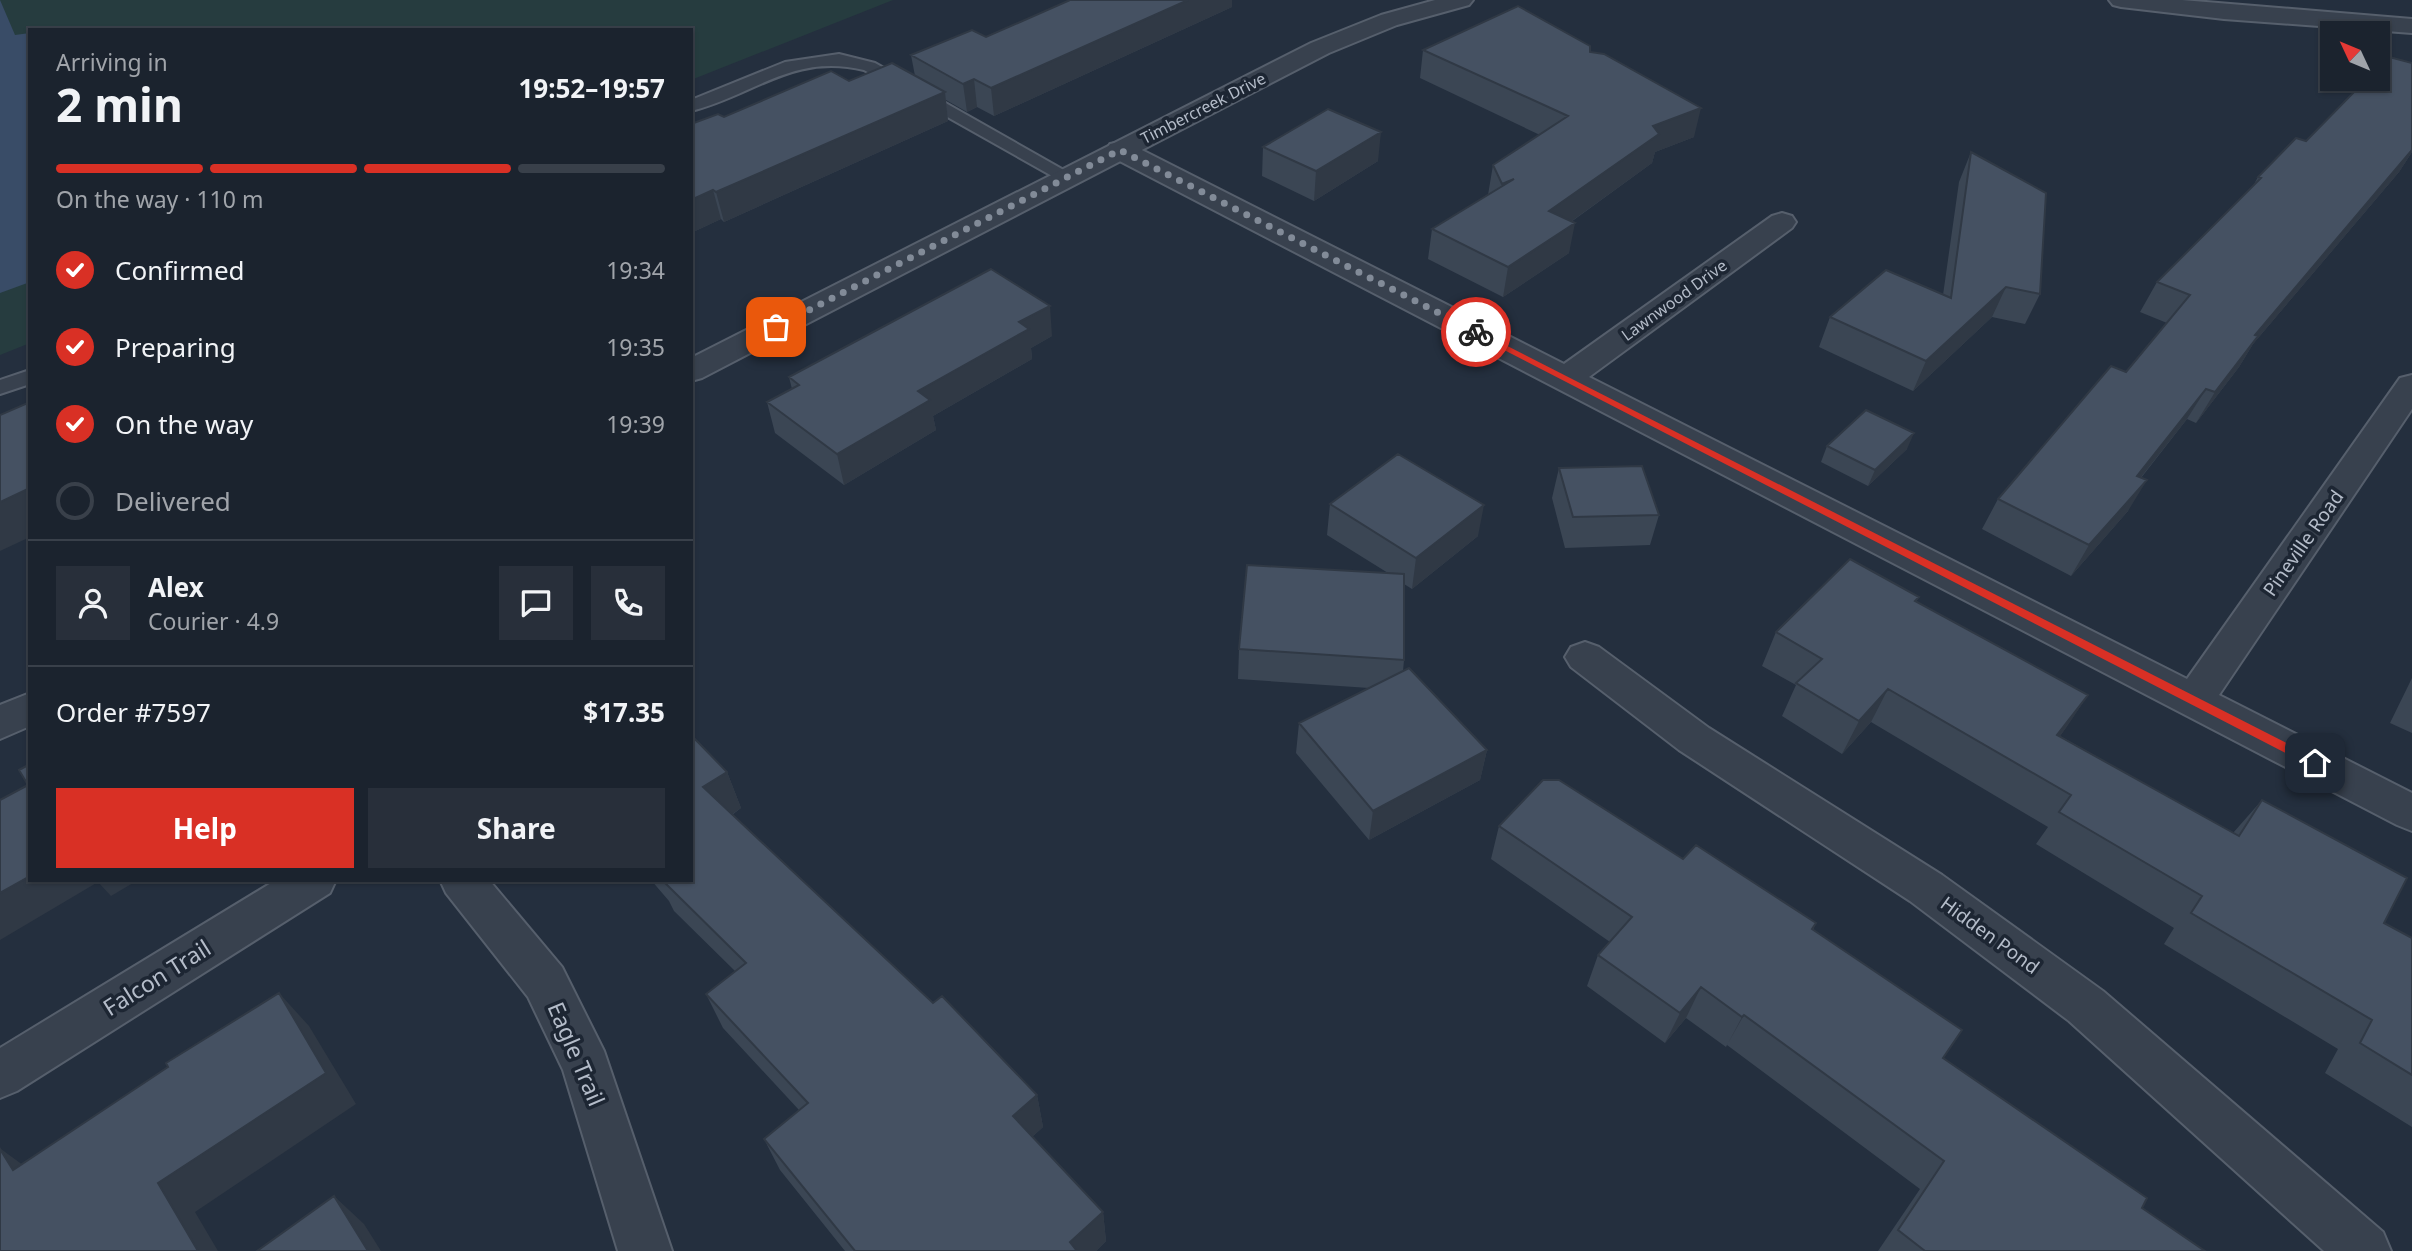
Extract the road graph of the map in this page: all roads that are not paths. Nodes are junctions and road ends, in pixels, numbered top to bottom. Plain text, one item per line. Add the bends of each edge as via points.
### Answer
1 (1461, 0) edge
2 (2121, 0) edge
3 (2412, 26) edge
4 (693, 105) edge
5 (1120, 150) junction
6 (1067, 177) junction
7 (1782, 222) dead end
8 (693, 369) edge
9 (28, 377) edge
10 (1566, 378) junction
11 (2412, 385) edge
12 (0, 388) edge
13 (1585, 657) dead end
14 (2194, 701) junction
15 (28, 709) edge
16 (0, 723) edge
17 (2412, 813) edge
18 (311, 882) edge
19 (464, 882) edge
20 (0, 1075) edge
21 (645, 1251) edge
22 (2364, 1251) edge

1 - 5 street, Timbercreek Drive via 1390,19 1320,48
2 - 3 street
4 - 6 lane via 791,65 839,59 869,66
5 - 6 street, Timbercreek Drive
5 - 10 street
6 - 8 street, Timbercreek Drive
7 - 10 street, Lawnwood Drive
9 - 12 lane
10 - 14 street
11 - 14 street, Pineville Road
13 - 22 street, Hidden Pond via 1694,739 1926,888 2086,1006
14 - 17 street
15 - 16 street
18 - 20 street, Falcon Trail
19 - 21 street, Eagle Trail via 545,982 587,1067

